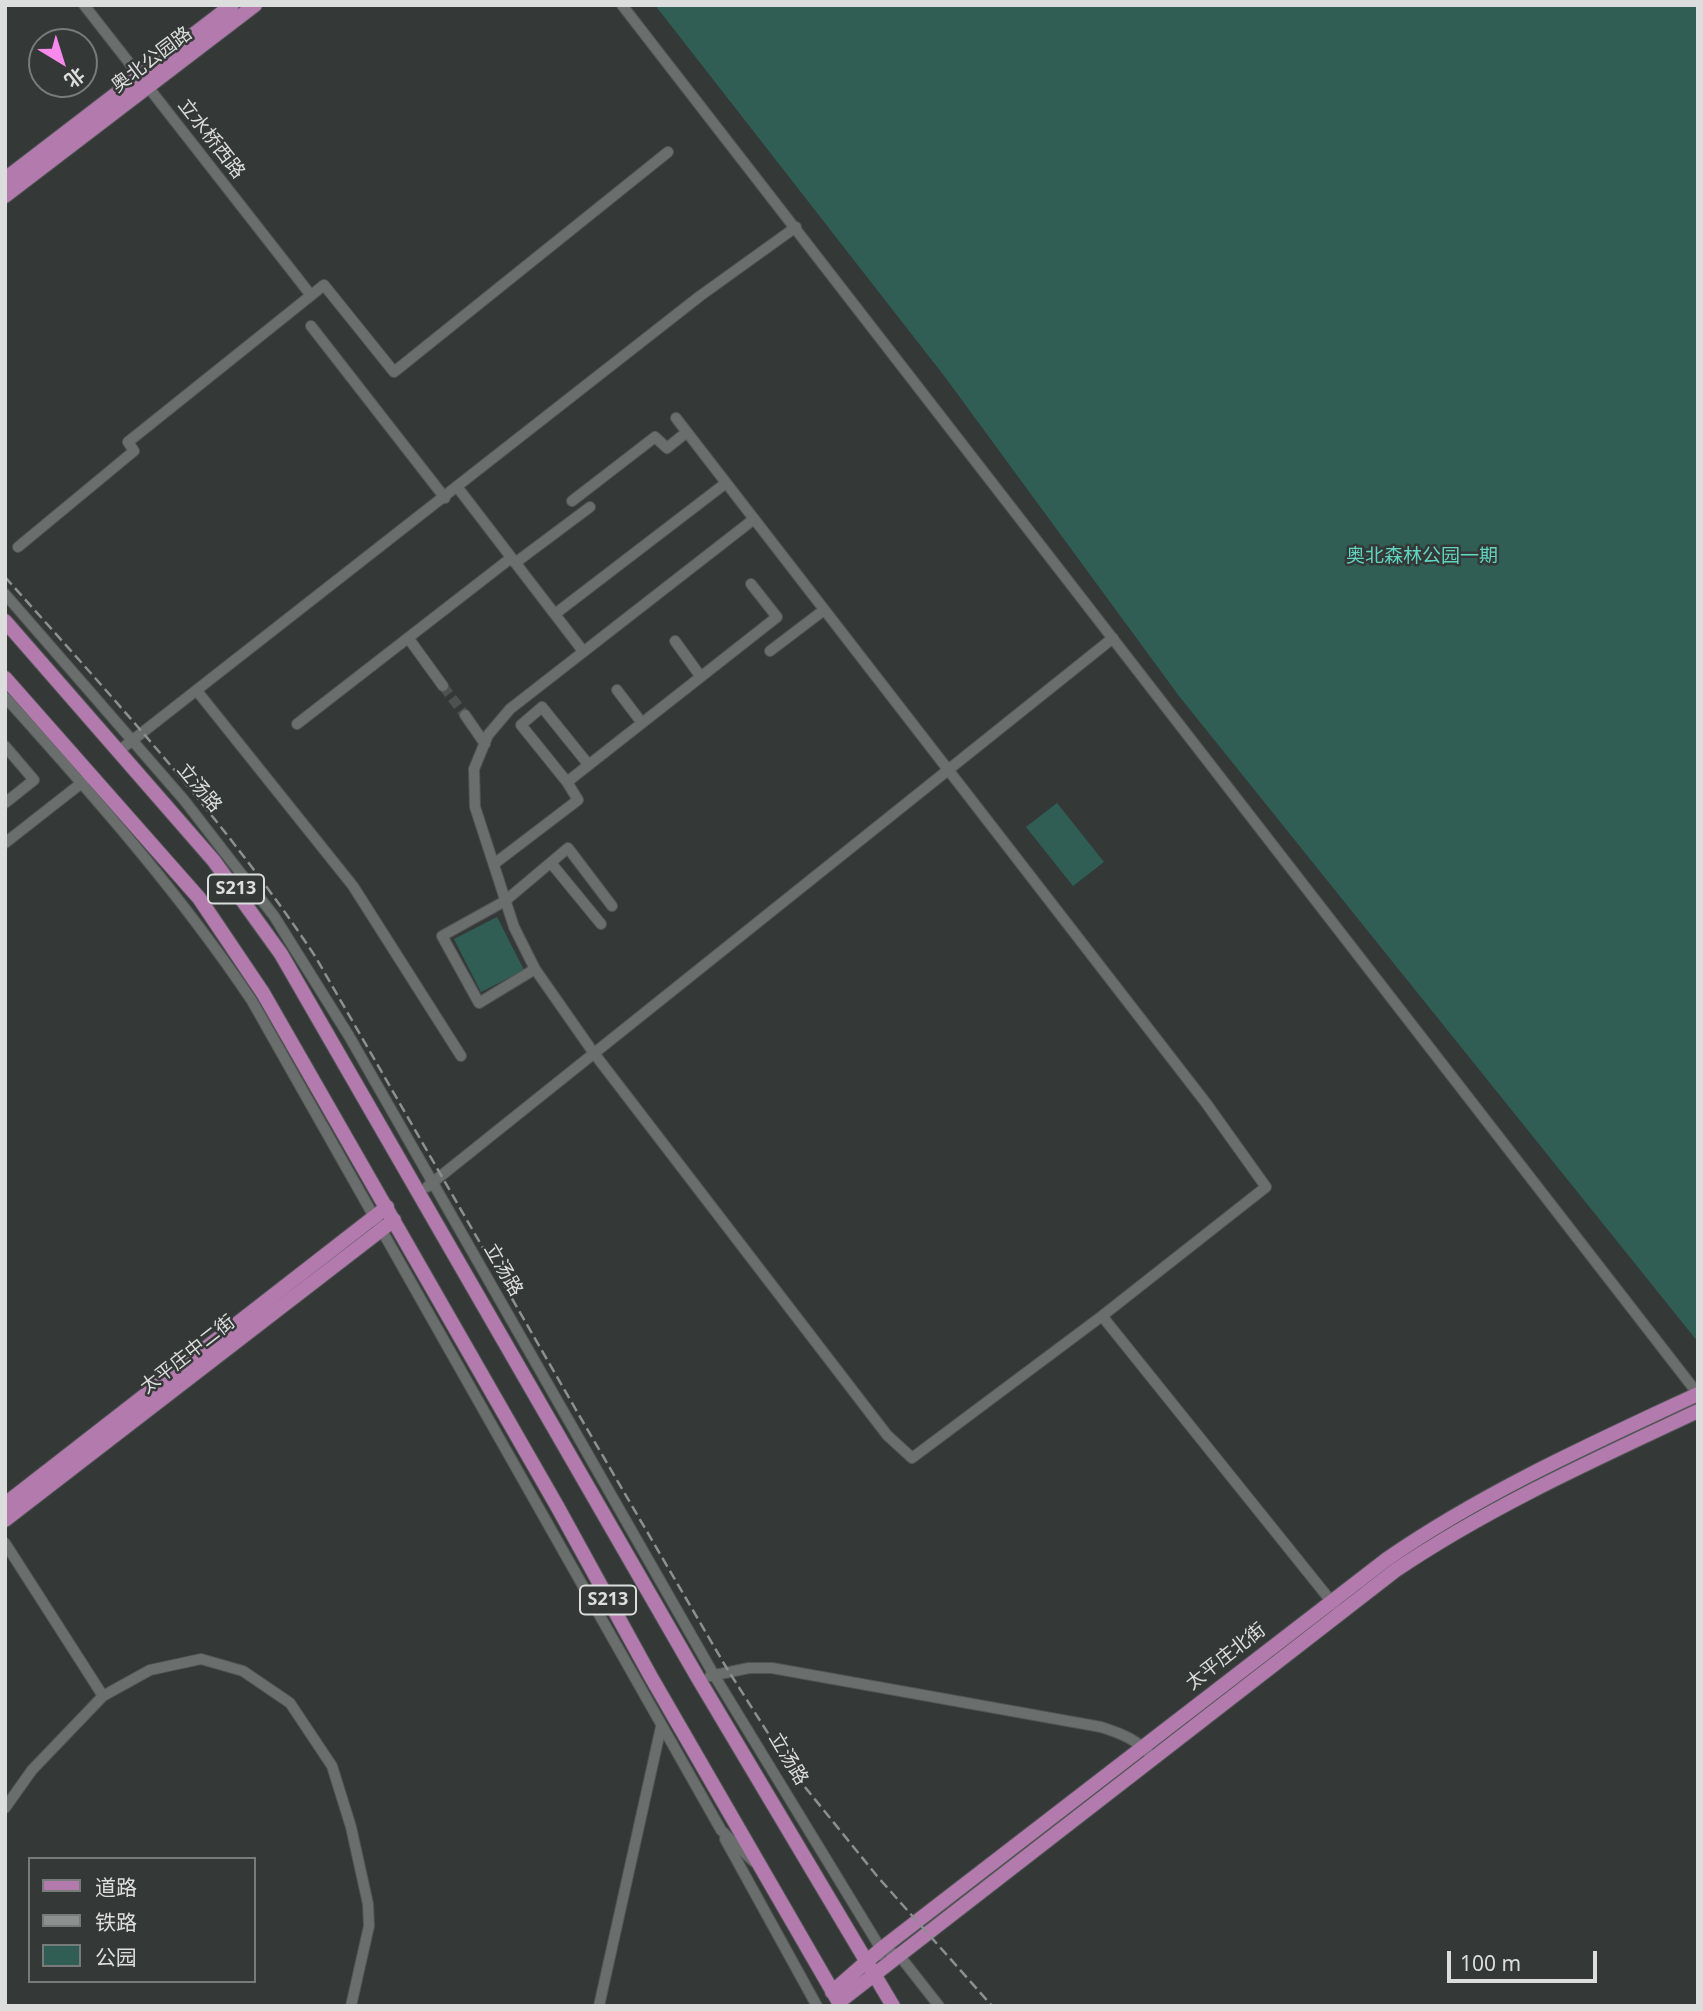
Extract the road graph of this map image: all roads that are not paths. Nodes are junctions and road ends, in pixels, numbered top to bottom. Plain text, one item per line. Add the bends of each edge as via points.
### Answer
1 (84, 5) edge
2 (232, 5) edge
3 (255, 5) edge
4 (622, 5) edge
5 (144, 82) junction
6 (668, 152) dead end
7 (5, 179) edge
8 (5, 196) edge
9 (796, 227) junction
10 (310, 294) junction
11 (311, 326) dead end
12 (676, 418) dead end
13 (687, 432) junction
14 (726, 483) junction
15 (458, 488) junction
16 (445, 498) junction
17 (572, 501) dead end
18 (590, 507) dead end
19 (754, 519) junction
20 (18, 547) dead end
21 (513, 561) junction
22 (751, 584) dead end
23 (5, 594) edge
24 (824, 610) junction
25 (555, 614) junction
26 (5, 621) edge
27 (1113, 638) junction
28 (409, 639) junction
29 (675, 641) dead end
30 (770, 651) dead end
31 (583, 652) junction
32 (701, 677) junction
33 (5, 678) edge
34 (443, 686) tunnel mouth
35 (197, 691) junction
36 (617, 691) dead end
37 (5, 697) edge
38 (465, 715) tunnel mouth
39 (642, 723) junction
40 (297, 724) dead end
41 (133, 740) junction
42 (485, 744) junction
43 (5, 746) edge
44 (120, 750) junction
45 (16, 759) junction
46 (588, 764) junction
47 (5, 767) edge
48 (947, 770) junction
49 (88, 778) junction
50 (567, 782) junction
51 (5, 803) edge
52 (5, 844) edge
53 (551, 863) junction
54 (494, 864) junction
55 (505, 901) junction
56 (612, 906) dead end
57 (601, 924) dead end
58 (535, 969) junction
59 (593, 1052) junction
60 (461, 1056) dead end
61 (425, 1188) junction
62 (385, 1218) junction
63 (1102, 1316) junction
64 (1698, 1394) edge
65 (1698, 1411) edge
66 (5, 1504) edge
67 (5, 1520) edge
68 (5, 1543) edge
69 (1335, 1607) junction
70 (714, 1675) junction
71 (698, 1678) junction
72 (103, 1696) junction
73 (661, 1727) junction
74 (1143, 1746) junction
75 (1153, 1758) junction
76 (5, 1808) edge
77 (721, 1830) junction
78 (766, 1874) junction
79 (881, 1949) junction
80 (899, 1955) junction
81 (870, 1969) junction
82 (836, 2001) edge
83 (816, 2005) edge
84 (351, 2006) edge
85 (599, 2006) edge
86 (892, 2006) edge
87 (939, 2006) edge

1 - 5 street, 立水桥西路
2 - 5 main road, 奥北公园路
3 - 5 main road, 奥北公园路
4 - 9 street
5 - 7 main road, 奥北公园路
5 - 8 main road, 奥北公园路
5 - 10 street, 立水桥西路
6 - 10 street via 394,372 324,285
9 - 15 street via 700,296
9 - 27 street
10 - 20 street via 128,442 134,451
11 - 16 street
12 - 13 street
13 - 14 street
13 - 17 street via 667,448 654,437
14 - 19 street
14 - 25 street
15 - 16 street
15 - 21 street
16 - 35 street
18 - 21 street
19 - 24 street
19 - 31 street
21 - 25 street
21 - 28 street
22 - 32 street via 778,617
23 - 41 street, 立汤路 / S213
24 - 30 street
24 - 48 street
25 - 31 street
26 - 44 main road, 立汤路 / S213
27 - 48 street
27 - 64 street
28 - 34 street
28 - 40 street
29 - 32 street
31 - 42 street via 510,709
32 - 39 street
33 - 49 main road, S213
35 - 41 street
35 - 60 street via 353,886
36 - 39 street
37 - 49 street, S213
38 - 42 street
39 - 46 street
41 - 44 street
41 - 61 street, 立汤路 / S213 via 229,854 274,916 349,1036
42 - 54 street via 474,769 475,807
43 - 45 street
44 - 61 main road, 立汤路 / S213 via 249,906
45 - 47 street
45 - 51 street via 34,780
46 - 50 street
46 - 50 street via 542,707 521,725
48 - 59 street
48 - 63 street via 1206,1102 1266,1187
49 - 52 street
49 - 62 main road, S213 via 173,867 219,926 264,993
50 - 54 street via 578,800
53 - 55 street
53 - 56 street via 568,848
53 - 57 street
54 - 55 street
55 - 58 street
55 - 58 street via 442,936 479,1003
58 - 59 street
59 - 61 street
59 - 63 street via 887,1435 912,1458
61 - 70 street, 立汤路 / S213
61 - 71 main road, 立汤路 / S213
62 - 66 main road, 太平庄中二街
62 - 67 main road, 太平庄中二街
62 - 73 street, S213
62 - 78 main road, S213
63 - 69 street
64 - 69 main road, 太平庄北街 via 1487,1496 1419,1537
65 - 69 main road, 太平庄北街 via 1484,1515
68 - 72 street
69 - 74 main road, 太平庄北街
69 - 75 main road, 太平庄北街
70 - 71 street
70 - 74 street via 772,1668 1101,1727
70 - 79 street, 立汤路 / S213
71 - 81 main road, 立汤路 / S213
72 - 76 street via 32,1770
72 - 84 street via 150,1670 201,1659 243,1671 290,1703 332,1766 368,1904 369,1926
73 - 77 street, S213
73 - 85 street
74 - 75 street
74 - 79 main road, 太平庄北街
75 - 80 main road, 太平庄北街
77 - 78 street, S213
77 - 83 street
78 - 82 main road, S213
79 - 80 street
79 - 81 main road, 太平庄北街
80 - 81 main road, 太平庄北街
80 - 87 street
81 - 82 main road, 太平庄北街
81 - 86 main road, 立汤路 / S213
82 - 83 street, 太平庄北街

